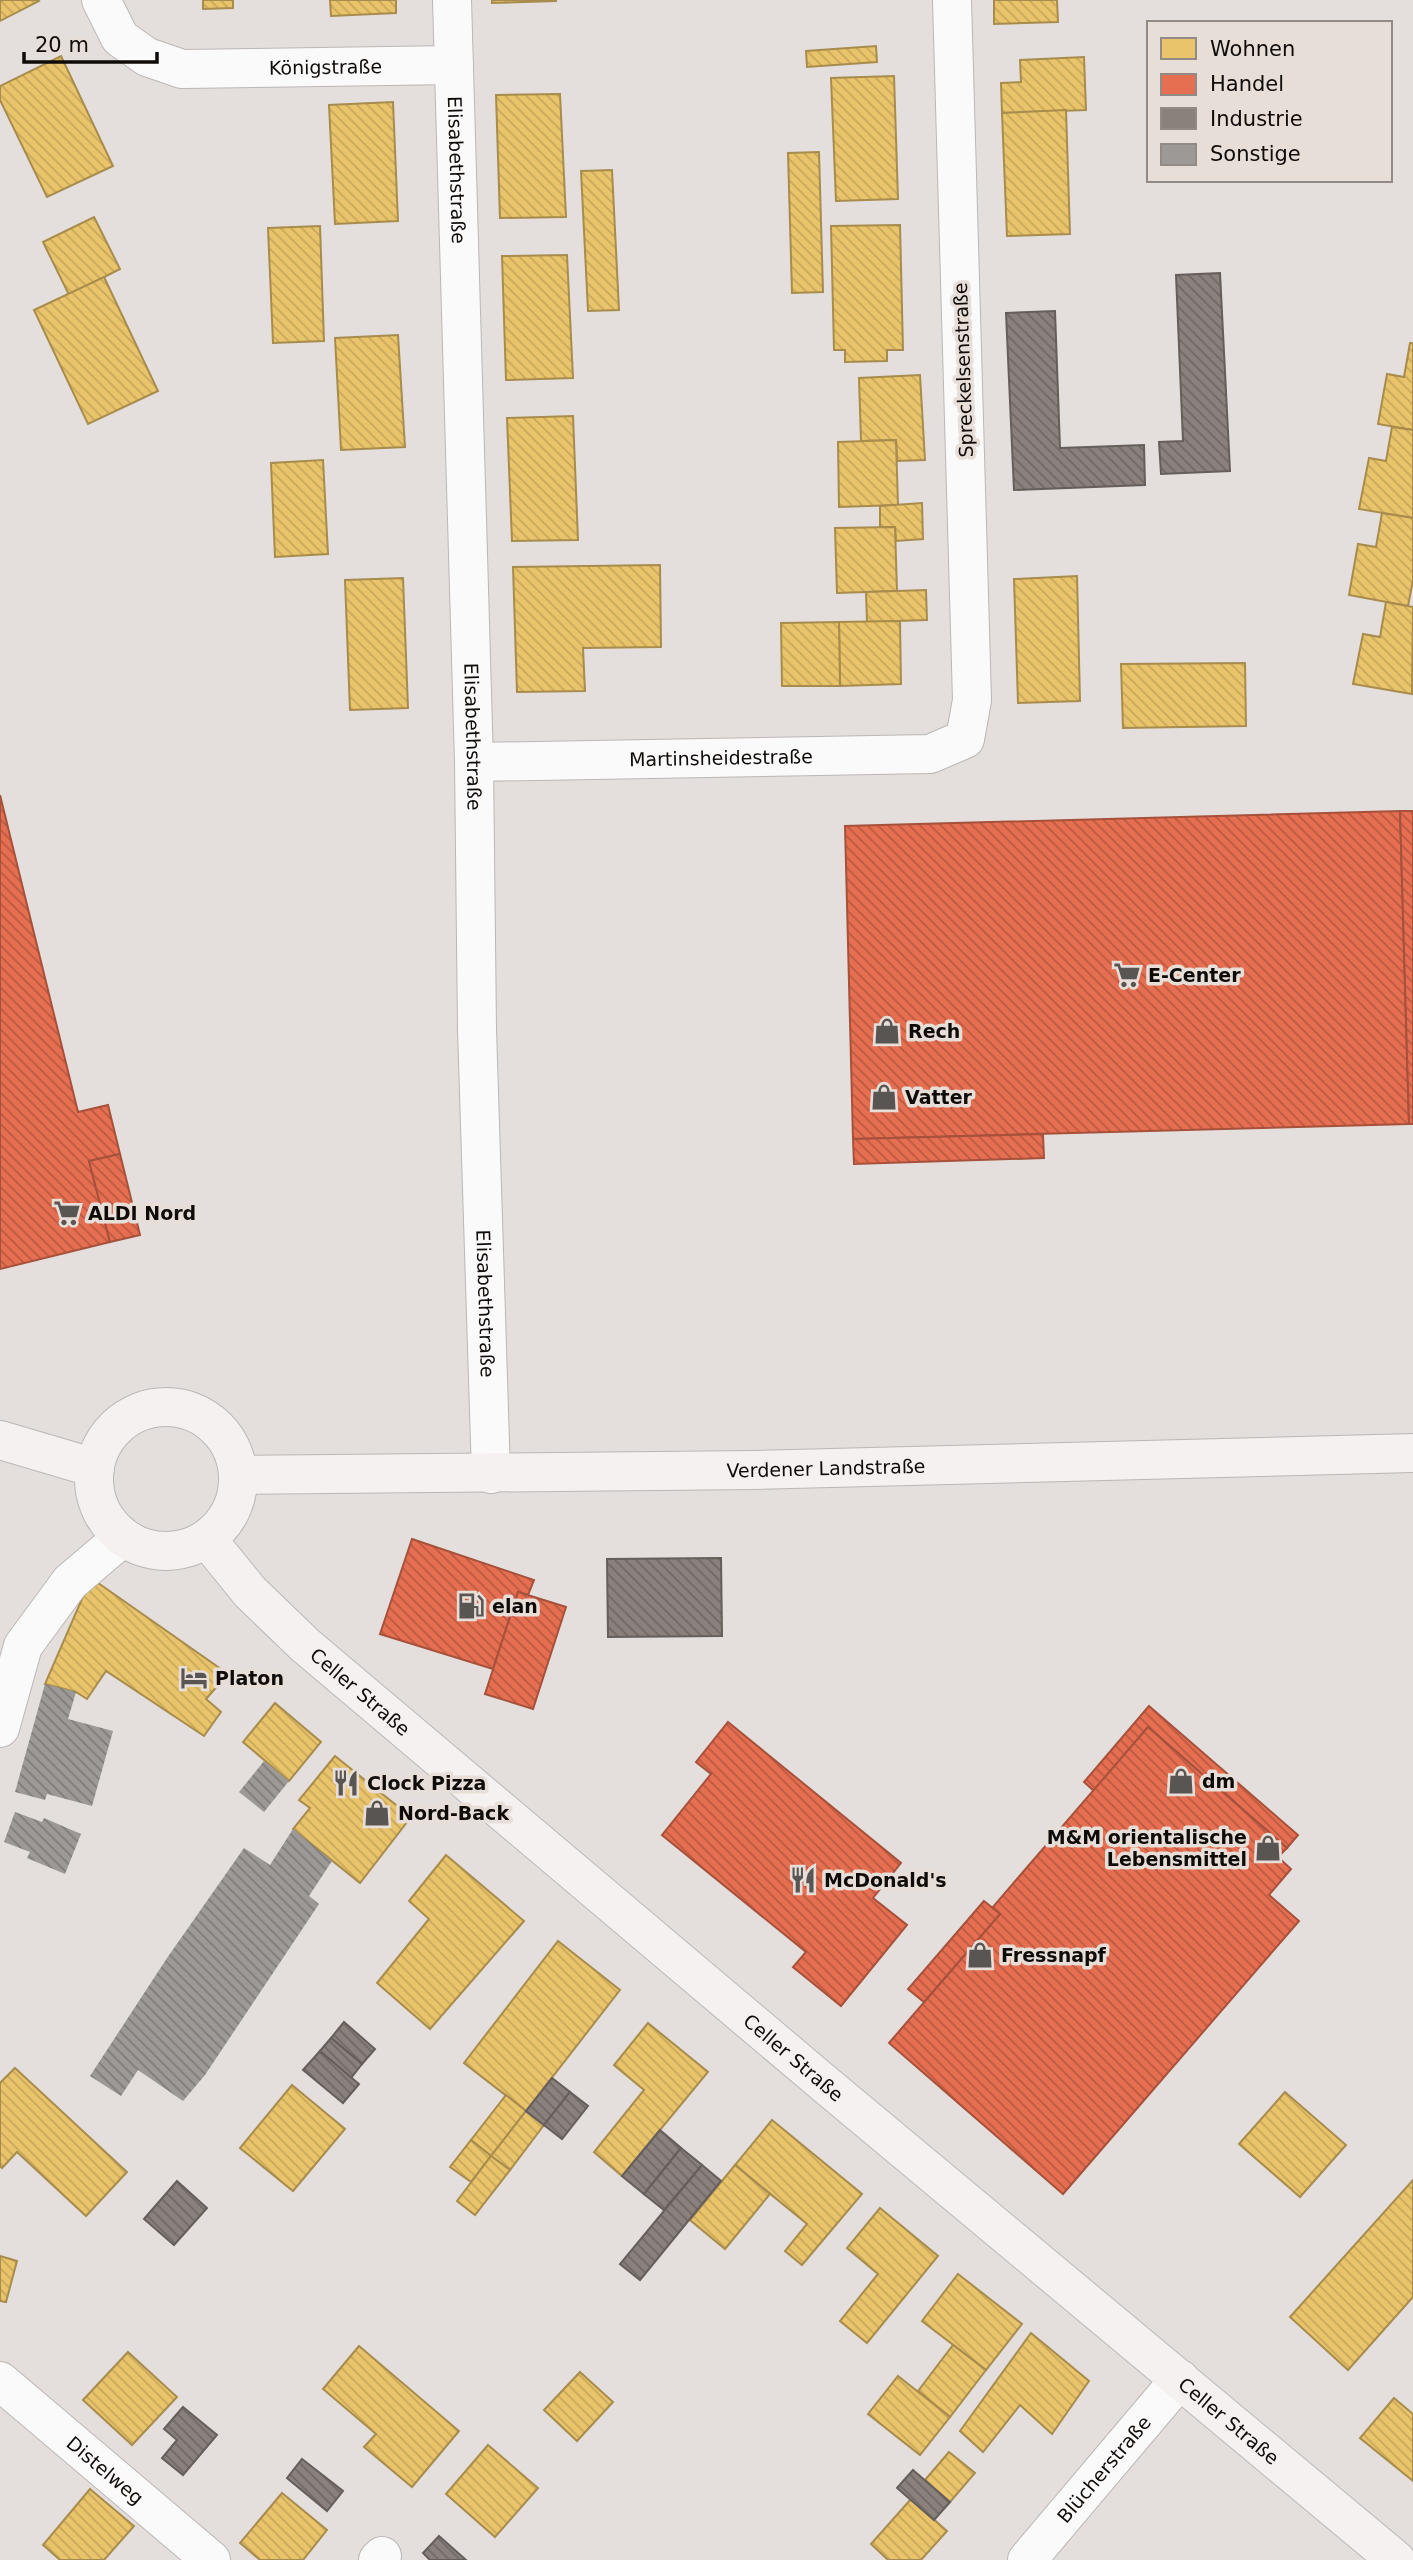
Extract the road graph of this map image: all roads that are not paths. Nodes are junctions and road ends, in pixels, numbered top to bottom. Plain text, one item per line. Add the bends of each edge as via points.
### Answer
1 (101, 0) edge
2 (452, 0) edge
3 (952, 0) edge
4 (454, 65) junction
5 (965, 739) joint
6 (474, 762) junction
7 (0, 1440) edge
8 (1413, 1453) edge
9 (95, 1468) junction
10 (491, 1474) junction
11 (238, 1475) junction
12 (123, 1537) junction
13 (207, 1539) junction
14 (0, 1728) edge
15 (1180, 2379) junction
16 (0, 2381) edge
17 (211, 2560) edge
18 (1027, 2560) edge
19 (1396, 2560) edge

1 - 4 street, Königstraße via 120,38 147,57 182,69
2 - 4 street, Elisabethstraße
3 - 5 street, Spreckelsenstraße via 972,700
4 - 6 street, Elisabethstraße
5 - 6 street, Martinsheidestraße via 930,754
6 - 10 street, Elisabethstraße
7 - 9 main road
8 - 10 main road, Verdener Landstraße
9 - 11 main road via 102,1446 116,1427 134,1414 179,1408 197,1414 226,1439
9 - 12 main road via 94,1488 100,1506
10 - 11 main road, Verdener Landstraße
11 - 13 main road via 231,1511
12 - 13 main road via 164,1552
12 - 14 street via 70,1582 23,1646
13 - 15 main road, Celler Straße via 250,1592 305,1645
15 - 18 street, Blücherstraße
15 - 19 main road, Celler Straße
16 - 17 street, Distelweg

